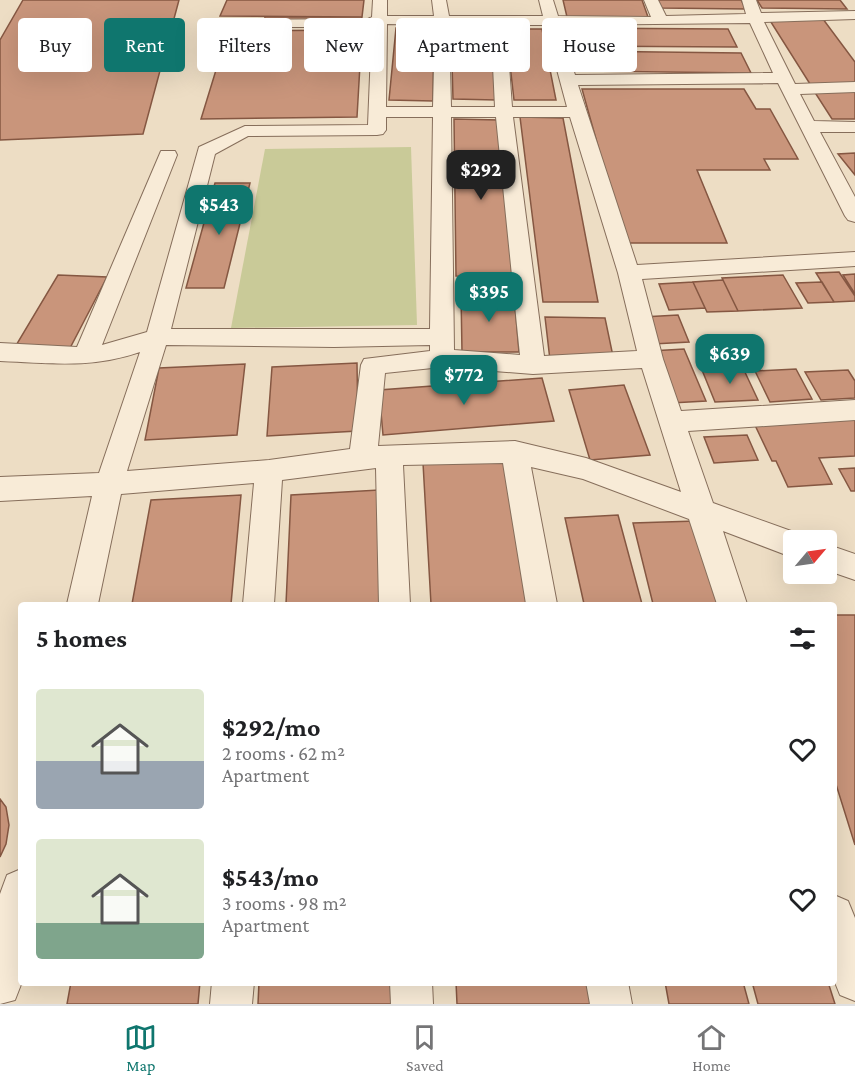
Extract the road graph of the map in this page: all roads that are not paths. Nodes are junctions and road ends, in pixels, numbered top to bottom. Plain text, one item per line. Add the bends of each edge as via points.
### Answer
1 (380, 0) edge
2 (392, 0) edge
3 (439, 0) edge
4 (651, 0) edge
5 (749, 0) edge
6 (847, 0) edge
7 (428, 1) edge
8 (450, 1) edge
9 (545, 5) edge
10 (855, 10) edge
11 (855, 15) edge
12 (379, 18) edge
13 (442, 18) edge
14 (504, 18) edge
15 (755, 18) junction
16 (661, 21) junction
17 (378, 72) edge
18 (441, 72) edge
19 (501, 72) edge
20 (568, 80) junction
21 (787, 83) junction
22 (855, 87) edge
23 (377, 112) junction
24 (577, 112) junction
25 (441, 113) junction
26 (504, 113) junction
27 (809, 126) junction
28 (855, 127) edge
29 (168, 155) dead end
30 (855, 216) edge
31 (855, 259) edge
32 (629, 273) junction
33 (157, 337) junction
34 (442, 348) junction
35 (0, 352) edge
36 (85, 356) junction
37 (651, 359) junction
38 (533, 365) junction
39 (855, 410) edge
40 (672, 422) junction
41 (515, 452) junction
42 (376, 456) junction
43 (269, 471) junction
44 (109, 484) junction
45 (0, 489) edge
46 (702, 511) junction
47 (783, 541) edge
48 (837, 561) edge
49 (855, 567) edge
50 (83, 602) edge
51 (259, 602) edge
52 (395, 602) edge
53 (542, 602) edge
54 (731, 602) edge
55 (18, 903) edge
56 (837, 924) edge
57 (855, 980) edge
58 (0, 986) edge
59 (233, 986) edge
60 (411, 986) edge
61 (608, 986) edge
62 (231, 1004) edge
63 (411, 1004) edge
64 (610, 1004) edge

1 - 2 street
1 - 12 street
3 - 7 street
3 - 8 street
3 - 13 street
4 - 16 street
5 - 15 street
6 - 10 street
9 - 14 street
9 - 16 street
9 - 20 street
11 - 15 street
15 - 16 street
15 - 21 street
17 - 23 street
18 - 25 street
19 - 26 street
20 - 21 street
20 - 24 street
21 - 22 street
21 - 27 street
23 - 25 street
23 - 33 street via 377,130 245,131 206,151
24 - 26 street
24 - 32 street
25 - 26 street
25 - 34 street
26 - 38 street
27 - 28 street
27 - 30 street
29 - 36 street
31 - 32 street
32 - 37 street
33 - 34 street via 334,339
33 - 36 street via 116,351
33 - 44 street
34 - 38 street
34 - 42 street via 373,366
35 - 36 street
37 - 38 street
37 - 40 street
39 - 40 street
40 - 46 street
41 - 42 street
41 - 46 street via 586,469
41 - 53 street
42 - 43 street
42 - 52 street
43 - 44 street
43 - 51 street
44 - 45 street
44 - 50 street
46 - 47 street
46 - 54 street
48 - 49 street
55 - 58 street
56 - 57 street
59 - 62 street
60 - 63 street
61 - 64 street

